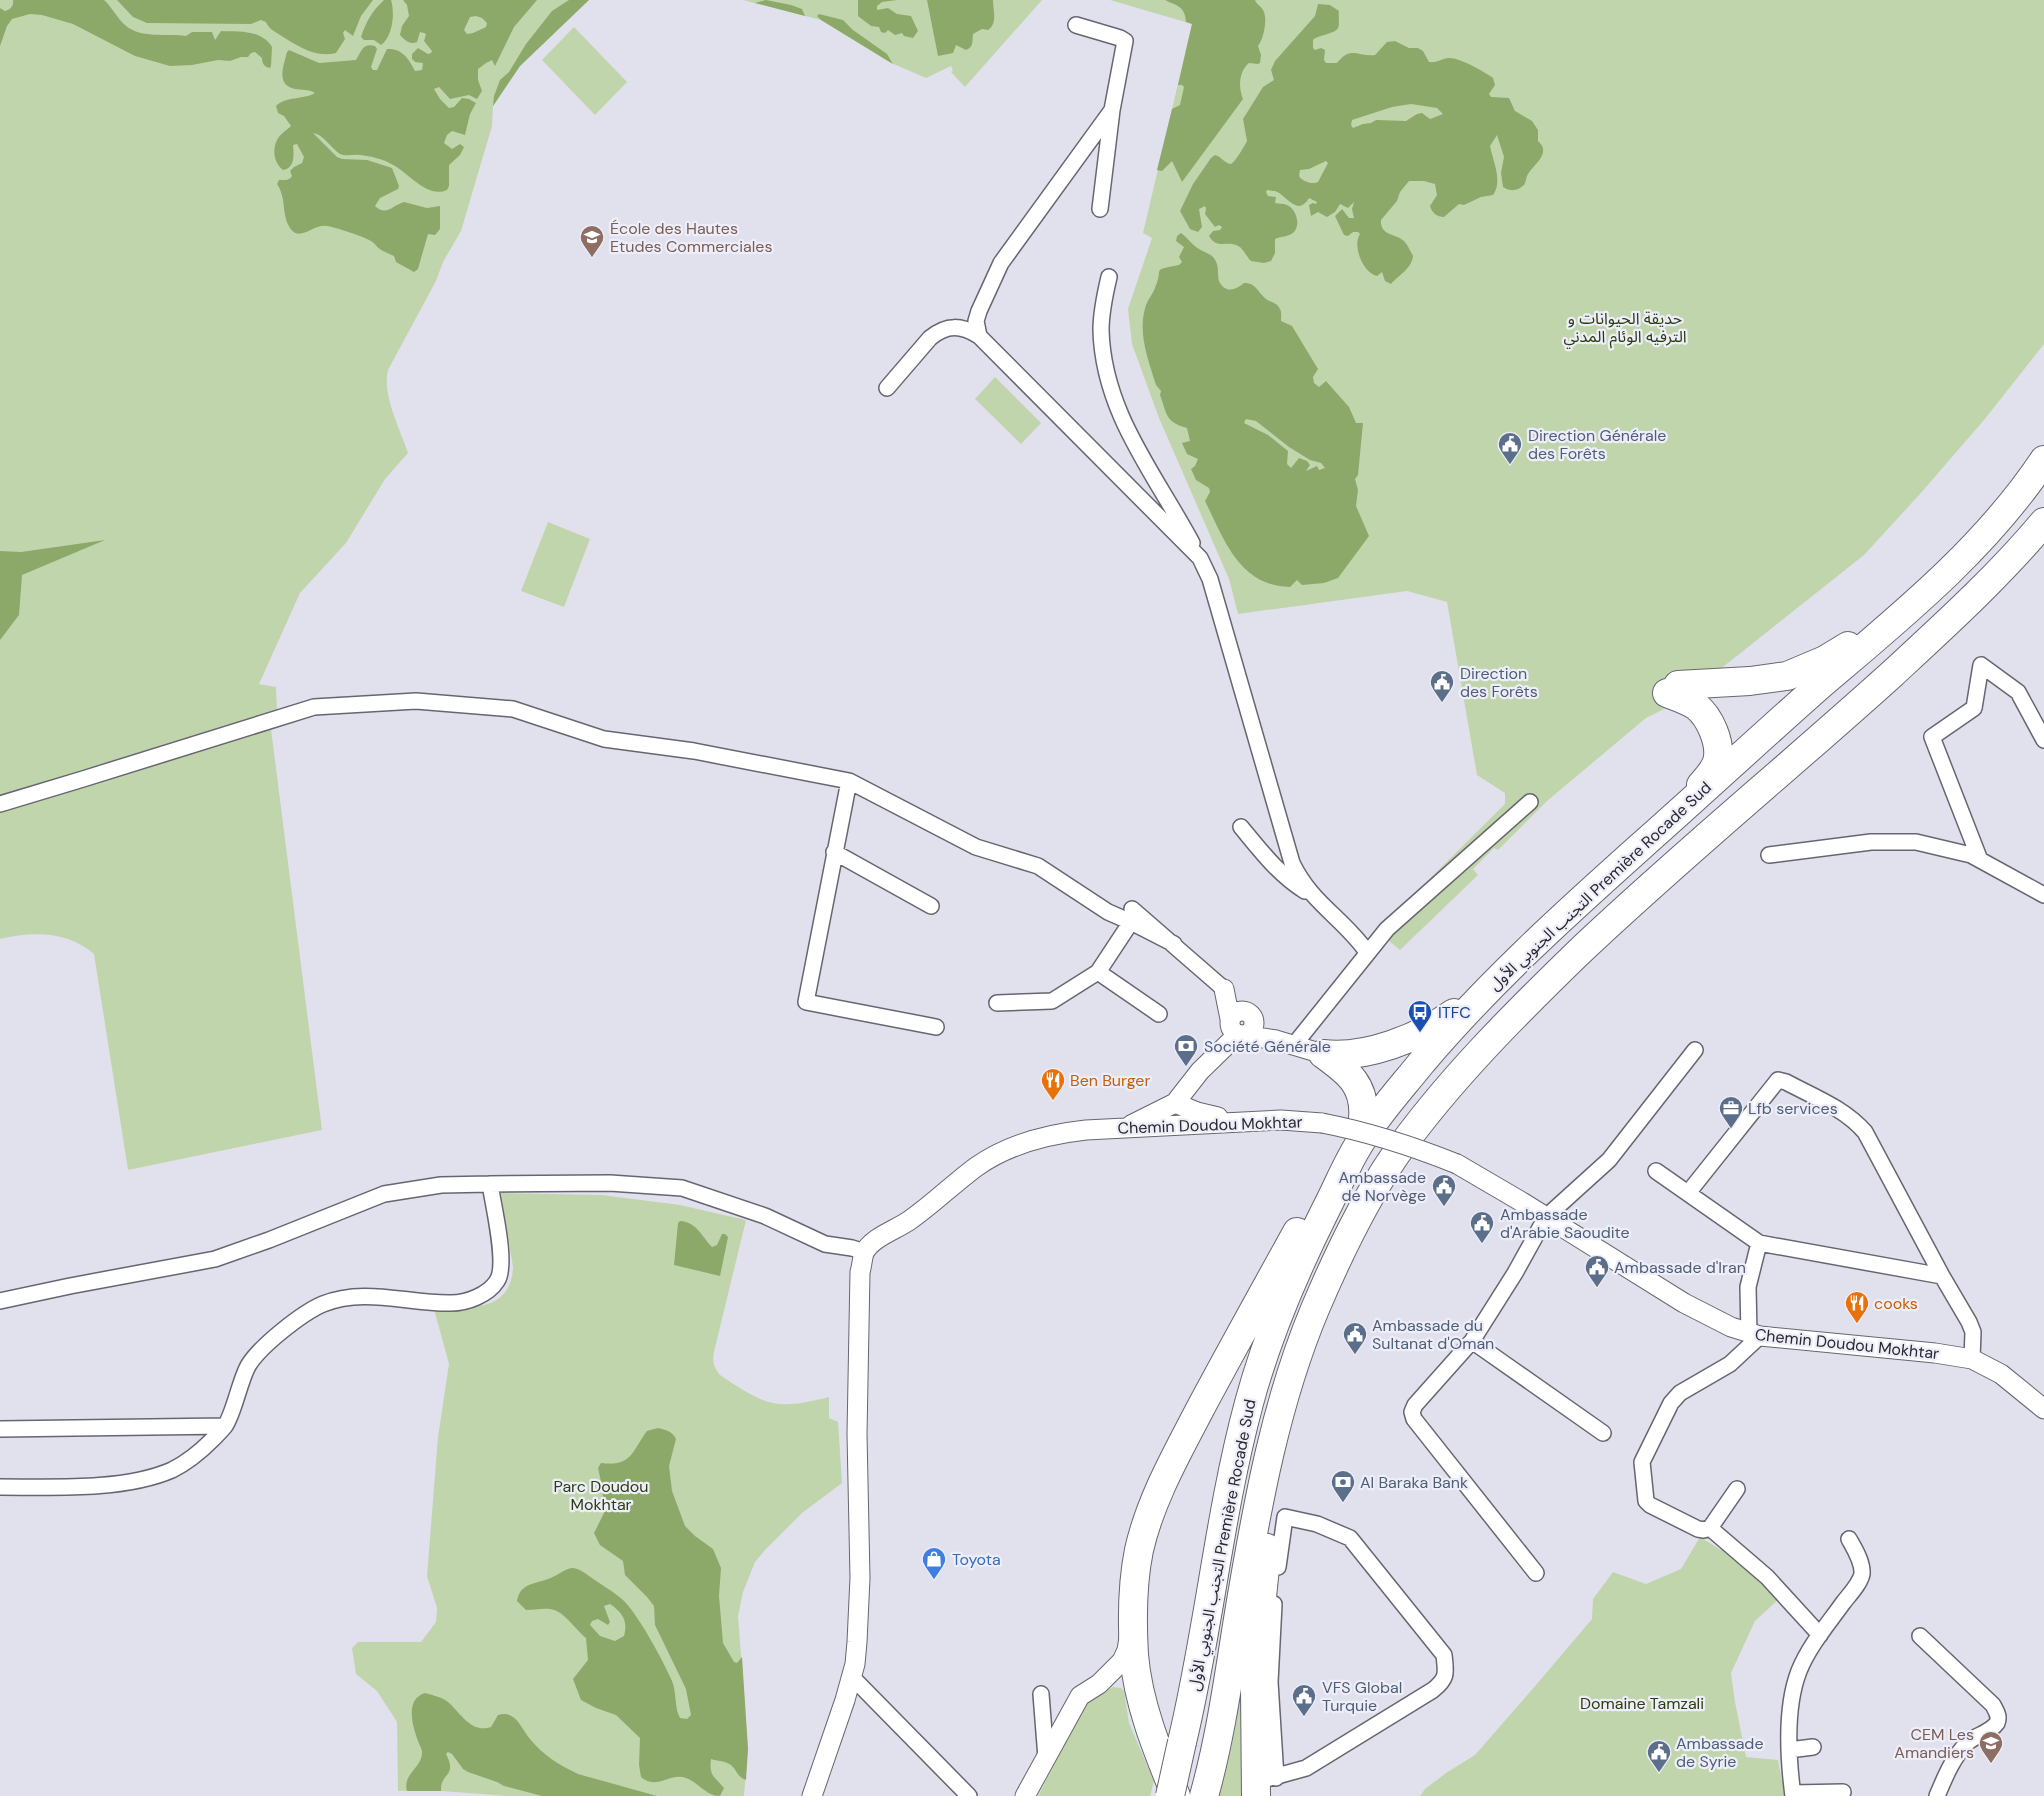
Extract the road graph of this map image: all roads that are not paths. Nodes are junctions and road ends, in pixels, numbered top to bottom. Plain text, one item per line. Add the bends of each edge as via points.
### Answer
1 (1076, 26) dead end
2 (1112, 110) junction
3 (1100, 209) dead end
4 (1109, 277) dead end
5 (979, 336) junction
6 (887, 388) dead end
7 (2044, 460) edge
8 (2044, 522) edge
9 (1200, 558) junction
10 (1955, 565) junction
11 (2044, 740) edge
12 (849, 781) junction
13 (1530, 802) dead end
14 (0, 804) edge
15 (1670, 820) junction
16 (1242, 827) dead end
17 (834, 852) junction
18 (1769, 855) dead end
19 (1980, 860) junction
20 (2044, 895) edge
21 (1314, 898) junction
22 (931, 906) dead end
23 (1131, 915) junction
24 (1367, 952) junction
25 (1098, 972) junction
26 (1502, 975) junction
27 (1224, 989) joint
28 (997, 1004) dead end
29 (1159, 1014) dead end
30 (1240, 1024) junction
31 (936, 1027) dead end
32 (1285, 1043) junction
33 (1695, 1050) dead end
34 (1322, 1054) junction
35 (1175, 1103) junction
36 (1242, 1121) junction
37 (1126, 1128) junction
38 (1362, 1140) junction
39 (1656, 1171) dead end
40 (490, 1184) junction
41 (1688, 1193) junction
42 (1546, 1217) junction
43 (1759, 1243) junction
44 (865, 1252) junction
45 (1942, 1276) junction
46 (0, 1302) edge
47 (1307, 1331) junction
48 (1754, 1335) junction
49 (1472, 1341) junction
50 (1972, 1359) junction
51 (2044, 1409) edge
52 (226, 1426) junction
53 (0, 1429) edge
54 (1603, 1433) dead end
55 (0, 1487) edge
56 (1737, 1489) dead end
57 (1710, 1528) junction
58 (1849, 1538) dead end
59 (1536, 1573) dead end
60 (1133, 1610) junction
61 (1820, 1635) junction
62 (1920, 1636) dead end
63 (852, 1676) junction
64 (1041, 1694) dead end
65 (1813, 1747) dead end
66 (1789, 1750) junction
67 (1046, 1758) junction
68 (1265, 1787) edge
69 (1844, 1792) dead end
70 (1793, 1794) edge
71 (812, 1796) edge
72 (969, 1796) edge
73 (1025, 1796) edge
74 (1170, 1796) edge
75 (1176, 1796) edge
76 (1204, 1796) edge
77 (1937, 1796) edge

1 - 2 street via 1125,41
2 - 3 street
2 - 5 street via 1001,263 979,311 976,321
4 - 9 street via 1101,328 1109,383 1130,437
5 - 6 street via 958,327 938,332
5 - 9 street
7 - 10 highway, التجنب الجنوبي الأول Première Rocade Sud via 2002,516
8 - 47 highway, التجنب الجنوبي الأول Première Rocade Sud via 1999,573 1932,637 1608,924 1524,1005 1459,1076 1379,1181 1342,1250
9 - 21 street via 1210,579 1292,863
10 - 15 highway, التجنب الجنوبي الأول Première Rocade Sud via 1921,599
10 - 15 highway via 1850,645 1800,672 1766,680 1673,689 1696,707 1710,725 1717,746 1717,762 1709,776
11 - 19 street via 2018,692 1981,665 1974,708 1932,737
12 - 14 street via 694,751 604,739 513,709 416,701 314,707
12 - 17 street
12 - 23 street via 976,847 1038,866 1108,912
13 - 24 street via 1387,929
15 - 26 highway, التجنب الجنوبي الأول Première Rocade Sud
16 - 21 street via 1291,882
17 - 22 street
17 - 31 street via 806,1002
18 - 19 street via 1871,842 1916,842
19 - 20 street
21 - 24 street
23 - 25 street
23 - 27 street via 1174,944
24 - 32 street
25 - 28 street via 1052,1001
25 - 29 street
26 - 34 highway via 1452,1015 1417,1035 1353,1055
26 - 38 highway, التجنب الجنوبي الأول Première Rocade Sud via 1445,1036
27 - 30 street
30 - 32 street
30 - 35 street
32 - 34 street
33 - 42 street via 1609,1160
34 - 38 highway via 1357,1084 1362,1094
35 - 36 street via 1197,1112
35 - 37 street
36 - 37 street, Chemin Doudou Mokhtar
36 - 42 street, Chemin Doudou Mokhtar, bridge via 1322,1123 1389,1139 1457,1164
37 - 44 street, Chemin Doudou Mokhtar via 1064,1132 1002,1153 976,1167
38 - 60 highway via 1301,1226 1179,1449 1143,1535 1136,1567
38 - 74 highway, التجنب الجنوبي الأول Première Rocade Sud, bridge via 1309,1243 1283,1303 1250,1399 1233,1474 1196,1682
39 - 41 street
40 - 44 street via 610,1183 682,1188 765,1216 826,1244
40 - 46 street via 441,1185 384,1194 215,1259
40 - 52 street via 502,1257 498,1280 487,1291 481,1296 452,1303 361,1296 312,1309 272,1341 248,1366
41 - 43 street
41 - 45 street via 1773,1084 1778,1080 1786,1082 1843,1112 1865,1132
42 - 48 street, Chemin Doudou Mokhtar via 1699,1312
42 - 49 street via 1515,1274
43 - 45 street
43 - 48 street via 1748,1287
44 - 63 street via 860,1272 857,1410 860,1578
45 - 50 street via 1973,1332
47 - 68 highway via 1269,1532 1258,1636 1255,1690
47 - 76 highway, التجنب الجنوبي الأول Première Rocade Sud via 1288,1383 1268,1457 1224,1709
48 - 50 street, Chemin Doudou Mokhtar
48 - 57 street via 1730,1364 1680,1393 1671,1403 1642,1462 1646,1501 1650,1505 1698,1529
49 - 54 street
49 - 59 street via 1412,1412 1414,1419
50 - 51 street, Chemin Doudou Mokhtar via 2001,1374
52 - 53 street
52 - 55 street via 203,1449 173,1469 141,1479 93,1486
56 - 57 street
57 - 61 street via 1767,1577
58 - 61 street via 1862,1574
60 - 67 street via 1127,1650 1122,1661 1099,1684 1080,1696
60 - 75 highway via 1134,1657 1145,1712
61 - 66 street via 1800,1670 1794,1690
62 - 77 street via 1993,1705 1999,1716 1993,1727 1968,1742 1948,1770
63 - 71 street
63 - 72 street
64 - 67 street
65 - 66 street
66 - 70 street
67 - 73 street
68 - 68 street via 1275,1583 1285,1517 1318,1524 1350,1538 1444,1655 1446,1672 1444,1681 1434,1690 1306,1768
69 - 70 street

